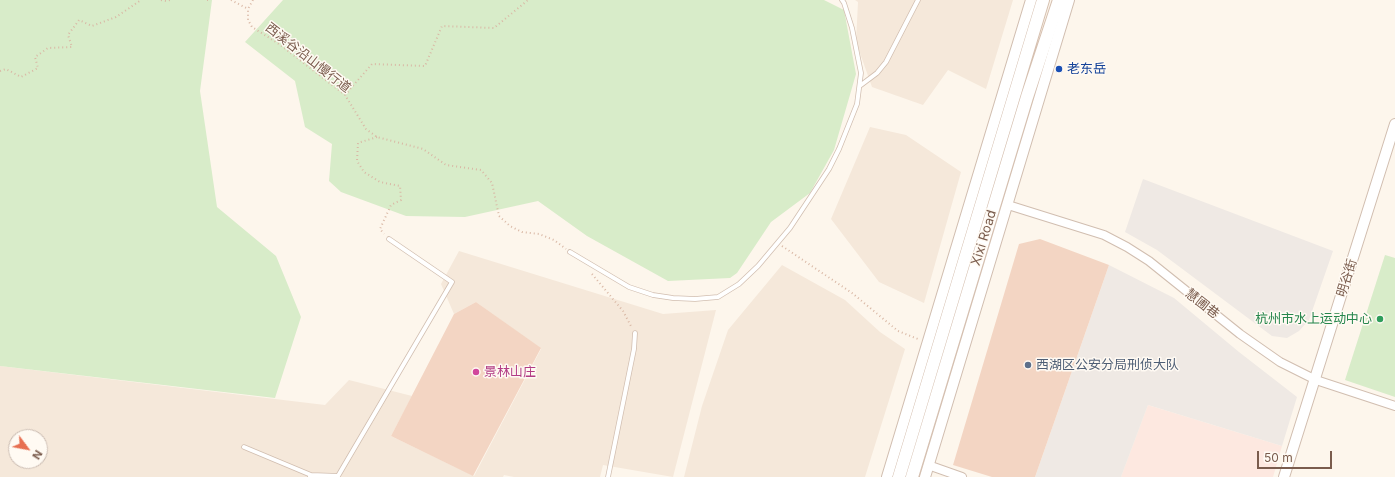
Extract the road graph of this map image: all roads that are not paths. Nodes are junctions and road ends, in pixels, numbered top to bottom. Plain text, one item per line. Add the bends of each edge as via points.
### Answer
1 (842, 0) edge
2 (918, 0) edge
3 (1043, 0) edge
4 (1059, 0) edge
5 (1070, 0) edge
6 (1029, 1) edge
7 (861, 85) junction
8 (1395, 124) edge
9 (1008, 205) junction
10 (389, 239) road end
11 (570, 252) road end
12 (635, 333) road end
13 (1316, 380) junction
14 (1395, 406) edge
15 (244, 447) dead end
16 (928, 465) junction
17 (311, 476) edge
18 (339, 477) edge
19 (608, 477) edge
20 (887, 477) edge
21 (899, 477) edge
22 (912, 477) edge
23 (925, 477) edge
24 (962, 477) edge
25 (1284, 477) edge

1 - 7 lane via 852,28
2 - 7 lane via 886,62 877,73
3 - 21 main road, Xixi Road
4 - 22 main road, Xixi Road via 1027,97
5 - 9 street, Xixi Road
6 - 20 street, Xixi Road
7 - 11 lane via 847,130 829,169 808,203 758,266 738,284 718,296 695,299 653,295 629,287
8 - 13 street, 明谷街
9 - 13 street, 慧圃巷 via 1104,235 1127,247 1240,334 1280,362
9 - 16 street, Xixi Road
10 - 18 lane via 452,282
12 - 19 lane
13 - 14 street, 慧圃巷
13 - 25 street, 明谷街
15 - 17 lane
16 - 23 street, Xixi Road
16 - 24 street
17 - 18 lane

